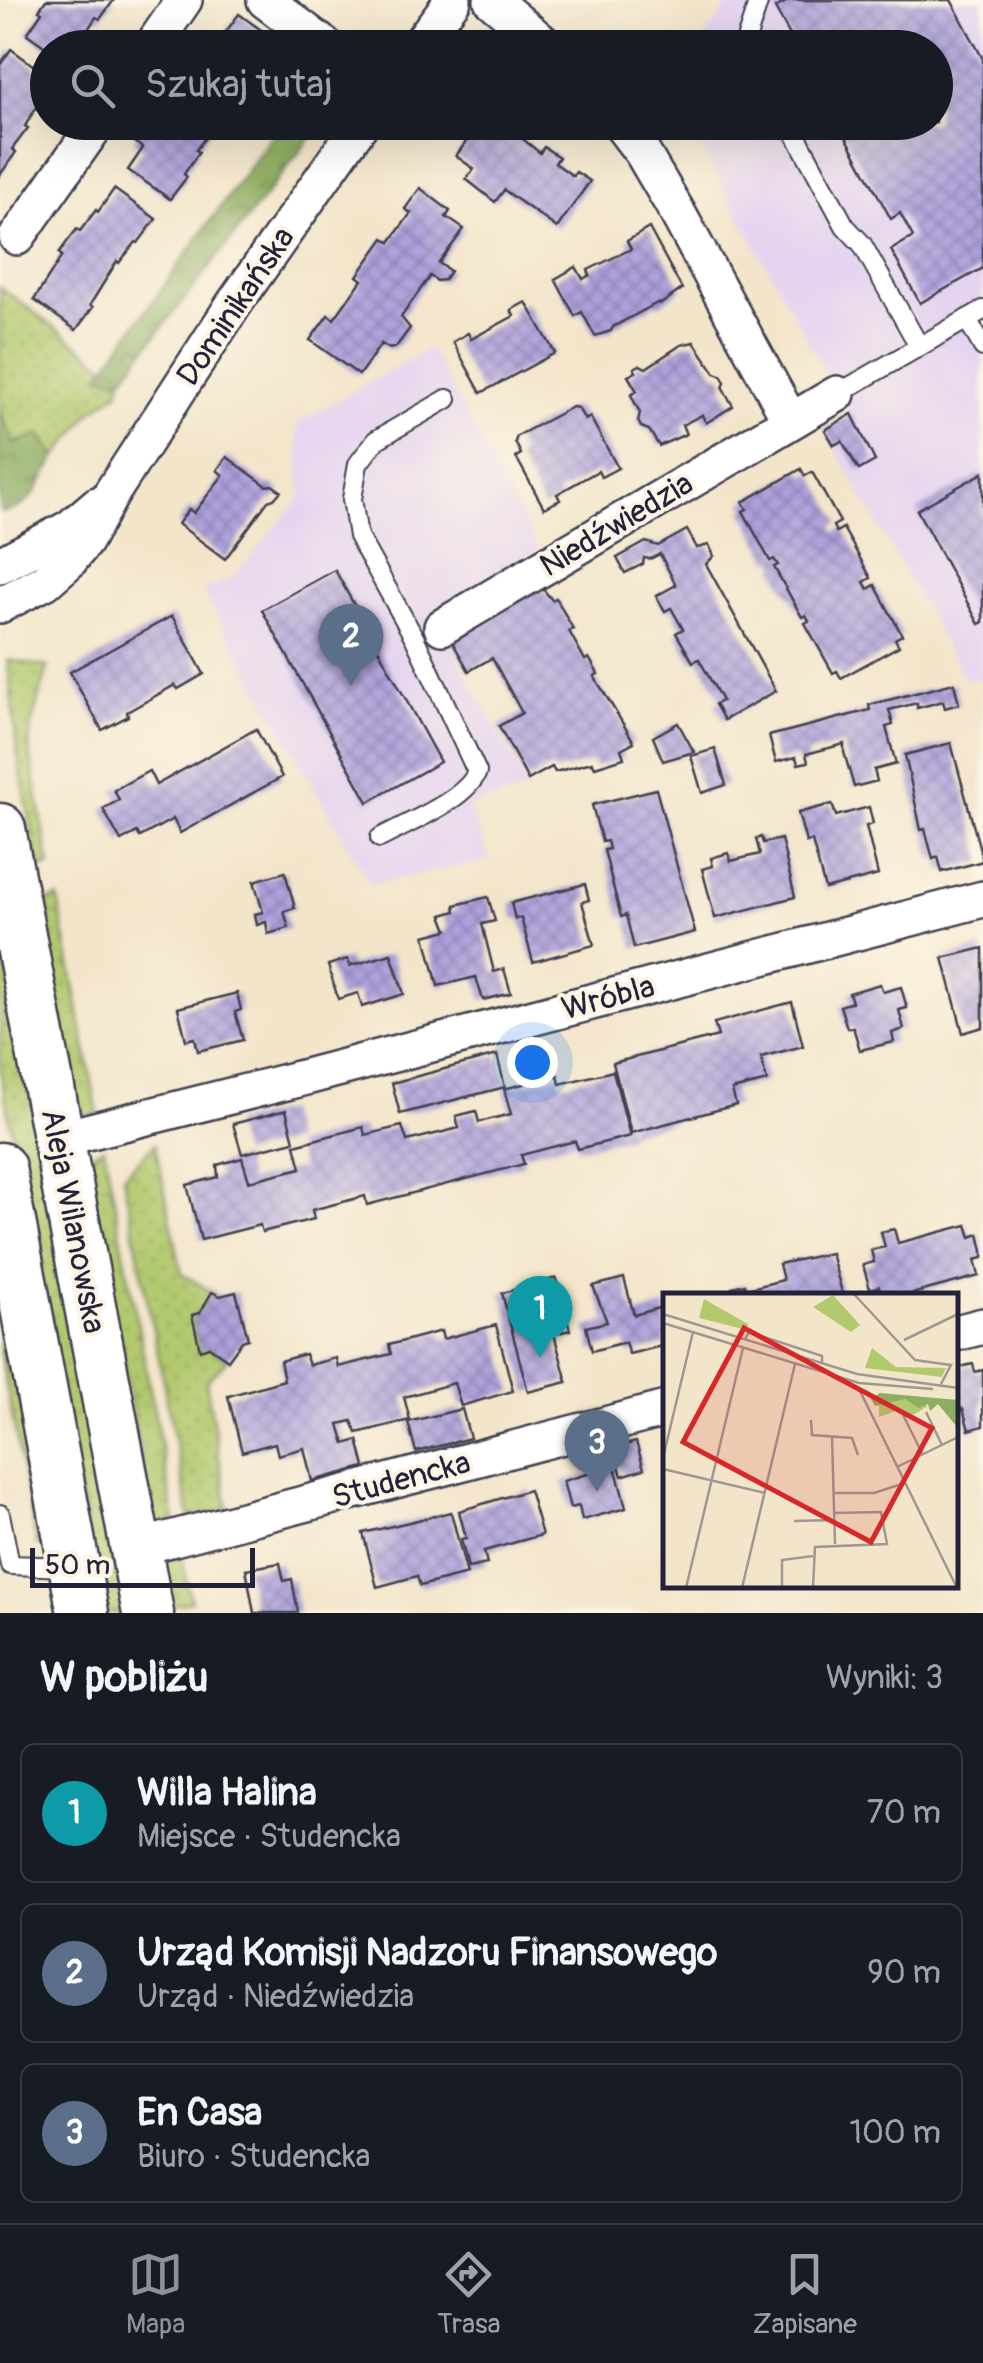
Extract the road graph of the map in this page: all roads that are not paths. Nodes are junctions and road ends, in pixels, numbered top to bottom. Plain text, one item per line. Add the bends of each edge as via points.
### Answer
1 (184, 0) edge
2 (265, 0) edge
3 (454, 0) edge
4 (492, 0) edge
5 (759, 0) edge
6 (163, 30) edge
7 (304, 30) edge
8 (431, 30) edge
9 (528, 30) edge
10 (749, 30) edge
11 (85, 140) edge
12 (349, 140) edge
13 (633, 140) edge
14 (799, 140) edge
15 (17, 237) dead end
16 (975, 315) edge
17 (919, 346) junction
18 (983, 346) edge
19 (837, 394) joint
20 (447, 399) dead end
21 (790, 420) junction
22 (112, 491) junction
23 (4, 561) edge
24 (14, 598) edge
25 (0, 632) edge
26 (428, 633) junction
27 (0, 829) edge
28 (380, 838) dead end
29 (983, 899) edge
30 (59, 1138) junction
31 (0, 1168) edge
32 (983, 1326) edge
33 (958, 1332) edge
34 (663, 1410) edge
35 (0, 1514) edge
36 (136, 1548) junction
37 (78, 1590) edge
38 (148, 1613) edge

1 - 6 street
2 - 7 street
3 - 8 street
4 - 9 street
5 - 10 lane
11 - 15 street
12 - 22 street, Dominikańska
13 - 21 street
14 - 17 lane
16 - 17 lane
16 - 18 lane
17 - 19 lane
19 - 21 street, Niedźwiedzia
20 - 26 lane via 376,440 358,464 352,499 358,536
21 - 26 street, Niedźwiedzia
22 - 23 street, Dominikańska via 70,528
22 - 24 street, Dominikańska via 69,560
24 - 25 street, Dominikańska
26 - 28 lane via 477,772 450,800
27 - 30 main road, Aleja Wilanowska
29 - 30 street, Wróbla
30 - 36 main road, Aleja Wilanowska
31 - 37 main road, Aleja Wilanowska
32 - 33 street
34 - 36 street, Studencka
35 - 37 lane via 10,1565
36 - 38 main road, Aleja Wilanowska

